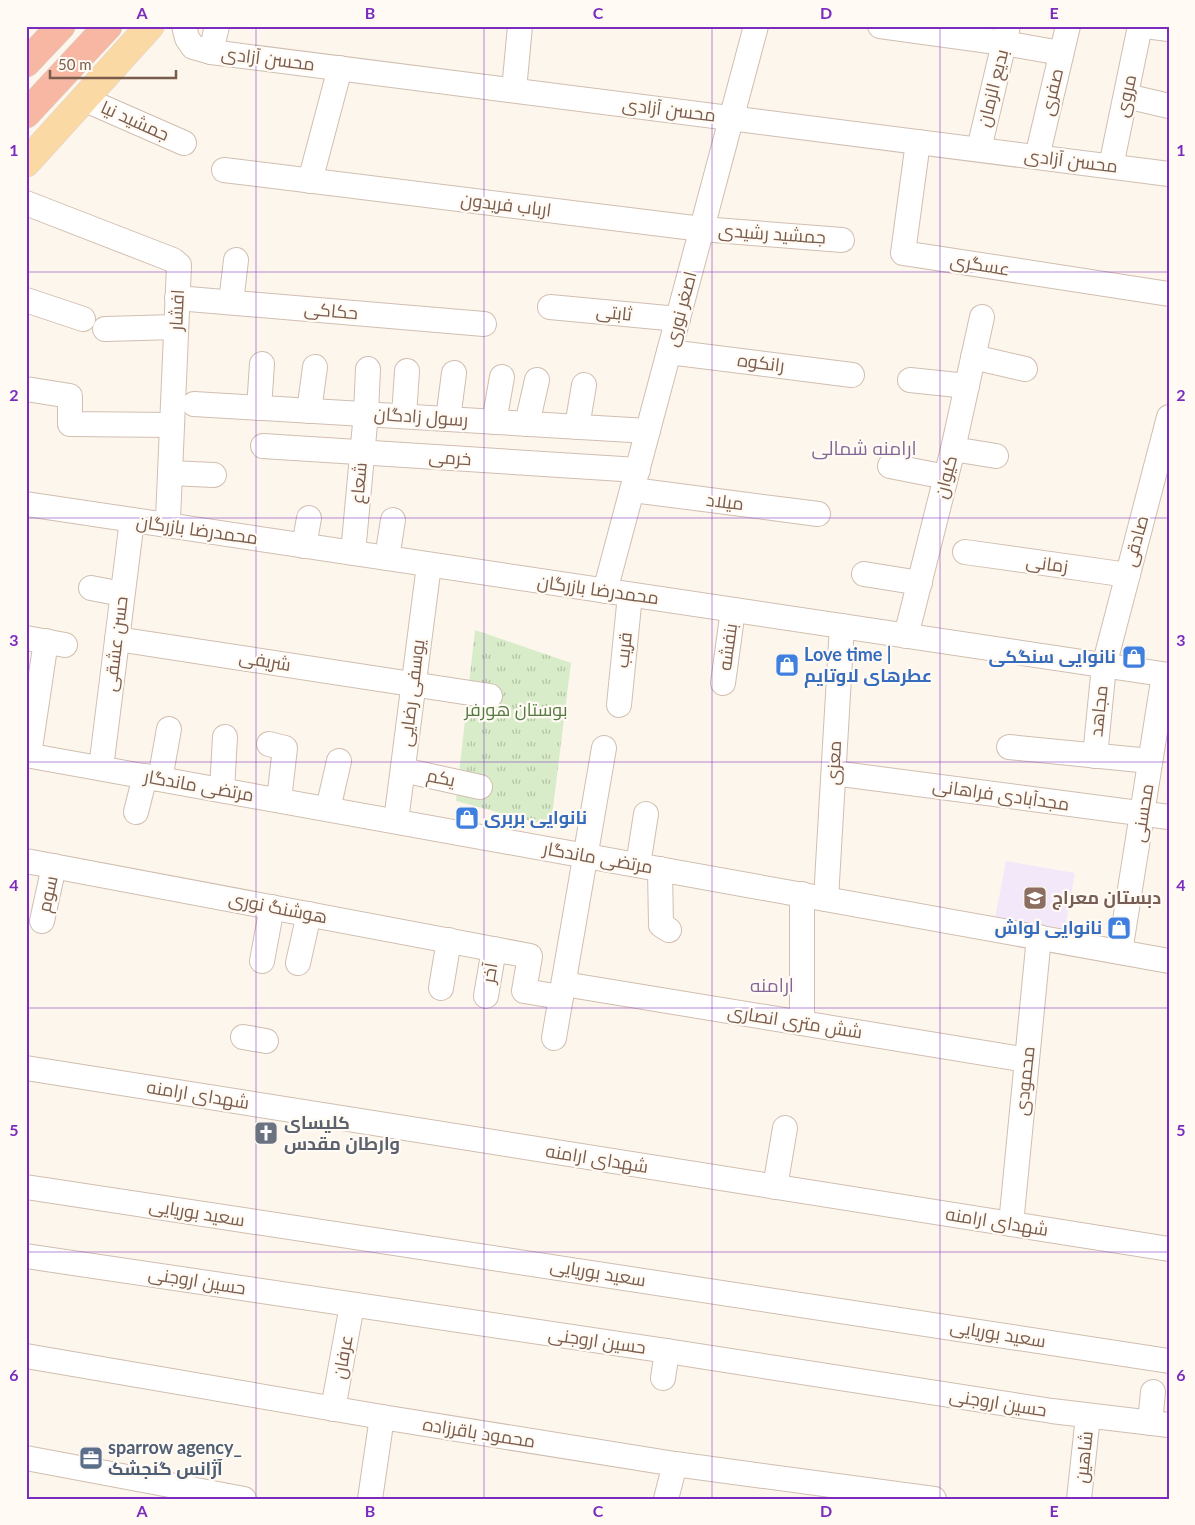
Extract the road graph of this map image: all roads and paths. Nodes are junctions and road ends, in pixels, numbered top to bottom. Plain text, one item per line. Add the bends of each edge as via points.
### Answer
1 (61, 26) edge
2 (108, 26) edge
3 (150, 26) edge
4 (184, 26) edge
5 (217, 26) edge
6 (520, 26) edge
7 (756, 26) edge
8 (880, 26) edge
9 (1068, 26) edge
10 (1140, 26) edge
11 (1145, 26) edge
12 (1169, 29) edge
13 (1006, 35) edge
14 (211, 52) junction
15 (1061, 54) junction
16 (26, 63) edge
17 (340, 68) junction
18 (514, 90) junction
19 (1126, 96) junction
20 (86, 100) junction
21 (1169, 106) edge
22 (26, 114) edge
23 (732, 118) junction
24 (918, 142) junction
25 (184, 143) dead end
26 (978, 149) junction
27 (1037, 157) junction
28 (26, 163) edge
29 (1111, 166) junction
30 (224, 170) dead end
31 (1169, 174) edge
32 (310, 181) junction
33 (26, 203) edge
34 (702, 229) junction
35 (842, 240) dead end
36 (236, 260) dead end
37 (1169, 294) edge
38 (177, 298) junction
39 (26, 300) edge
40 (231, 302) junction
41 (550, 307) dead end
42 (982, 316) dead end
43 (83, 319) dead end
44 (678, 319) junction
45 (484, 324) dead end
46 (176, 327) junction
47 (105, 329) dead end
48 (669, 352) junction
49 (973, 357) junction
50 (262, 364) dead end
51 (315, 367) dead end
52 (1025, 368) dead end
53 (368, 370) dead end
54 (407, 371) dead end
55 (454, 373) dead end
56 (852, 375) dead end
57 (502, 377) dead end
58 (537, 380) dead end
59 (910, 380) dead end
60 (584, 386) dead end
61 (967, 386) junction
62 (26, 389) edge
63 (194, 404) dead end
64 (259, 408) junction
65 (309, 411) junction
66 (366, 413) junction
67 (404, 416) junction
68 (1169, 417) edge
69 (448, 419) junction
70 (494, 422) junction
71 (527, 424) junction
72 (172, 426) junction
73 (577, 427) junction
74 (648, 431) junction
75 (263, 446) dead end
76 (953, 449) junction
77 (362, 452) junction
78 (996, 456) dead end
79 (890, 466) dead end
80 (170, 473) junction
81 (214, 475) dead end
82 (946, 476) junction
83 (635, 480) junction
84 (26, 504) edge
85 (818, 514) dead end
86 (309, 518) dead end
87 (168, 519) dead end
88 (132, 520) junction
89 (394, 520) dead end
90 (304, 546) junction
91 (929, 547) junction
92 (353, 553) junction
93 (387, 558) junction
94 (429, 564) junction
95 (864, 574) dead end
96 (1128, 575) junction
97 (920, 583) junction
98 (91, 588) dead end
99 (605, 591) junction
100 (122, 594) junction
101 (630, 595) junction
102 (733, 610) junction
103 (842, 626) junction
104 (906, 636) junction
105 (117, 639) junction
106 (46, 641) edge
107 (1104, 666) junction
108 (1166, 675) edge
109 (723, 683) dead end
110 (413, 684) junction
111 (490, 696) dead end
112 (619, 705) dead end
113 (166, 729) dead end
114 (225, 737) dead end
115 (269, 744) dead end
116 (1009, 747) dead end
117 (604, 748) dead end
118 (28, 755) edge
119 (1094, 756) junction
120 (337, 760) dead end
121 (1140, 760) dead end
122 (100, 768) junction
123 (402, 770) junction
124 (834, 772) junction
125 (152, 778) junction
126 (480, 787) dead end
127 (222, 790) junction
128 (279, 800) junction
129 (328, 809) junction
130 (136, 812) dead end
131 (648, 814) dead end
132 (1143, 814) junction
133 (1169, 817) edge
134 (396, 821) junction
135 (586, 856) junction
136 (26, 861) edge
137 (54, 866) junction
138 (649, 867) junction
139 (802, 894) junction
140 (826, 899) junction
141 (272, 907) junction
142 (309, 914) junction
143 (42, 921) dead end
144 (669, 930) dead end
145 (1039, 937) junction
146 (449, 940) junction
147 (494, 949) junction
148 (1120, 952) junction
149 (530, 956) joint
150 (1169, 961) edge
151 (262, 962) dead end
152 (298, 963) dead end
153 (441, 988) dead end
154 (562, 990) junction
155 (486, 996) dead end
156 (802, 1023) junction
157 (243, 1037) dead end
158 (554, 1038) dead end
159 (266, 1041) dead end
160 (1027, 1060) junction
161 (26, 1068) edge
162 (784, 1128) dead end
163 (26, 1187) edge
164 (775, 1187) junction
165 (1011, 1224) junction
166 (1169, 1250) edge
167 (26, 1256) edge
168 (352, 1305) junction
169 (667, 1351) junction
170 (26, 1356) edge
171 (1169, 1361) edge
172 (663, 1378) dead end
173 (1153, 1392) dead end
174 (334, 1409) junction
175 (1088, 1416) junction
176 (382, 1417) junction
177 (1159, 1424) edge
178 (26, 1458) edge
179 (674, 1464) junction
180 (873, 1495) edge
181 (244, 1499) edge
182 (370, 1499) edge
183 (666, 1499) edge
184 (934, 1499) edge
185 (1079, 1499) edge

1 - 16 highway
2 - 22 highway
3 - 20 main road
4 - 14 street, محسن آزادی via 193,47
5 - 14 street
6 - 18 street
7 - 23 street, اصغر نوری
8 - 13 street
9 - 15 street, صفری
10 - 19 street, مروی
11 - 12 street
13 - 15 street
13 - 26 street, بدیع الزمان
14 - 17 street, محسن آزادی
15 - 27 street, صفری
17 - 18 street, محسن آزادی
17 - 32 street
18 - 23 street, محسن آزادی
19 - 21 street
19 - 29 street, مروی
20 - 25 street, جمشید نیا
20 - 28 main road
23 - 24 street, محسن آزادی
23 - 34 street, اصغر نوری
24 - 26 street, محسن آزادی
24 - 37 street, عسگری via 903,253
26 - 27 street, محسن آزادی
27 - 29 street, محسن آزادی
29 - 31 street, محسن آزادی
30 - 32 street, ارباب فریدون
32 - 34 street, ارباب فریدون
33 - 38 street, افشار via 173,260 179,265
34 - 35 street, جمشید رشیدی
34 - 44 street, اصغر نوری
36 - 40 street
38 - 40 street, حکاکی
38 - 46 street, افشار
39 - 43 street
40 - 45 street, حکاکی
41 - 44 street, ثابتی
42 - 49 street, کیوان
44 - 48 street, اصغر نوری
46 - 47 street
46 - 72 street, افشار
48 - 56 street, رانکوه
48 - 74 street, اصغر نوری
49 - 52 street
49 - 61 street, کیوان
50 - 64 street
51 - 65 street
53 - 66 street, شعاع
54 - 67 street
55 - 69 street
57 - 70 street
58 - 71 street
59 - 61 street
60 - 73 street
61 - 76 street, کیوان
62 - 72 street via 70,396 70,424
63 - 64 street, رسول زادگان
64 - 65 street, رسول زادگان
65 - 66 street, رسول زادگان
66 - 67 street, رسول زادگان
66 - 77 street, شعاع
67 - 69 street, رسول زادگان
68 - 96 street, صادقی
69 - 70 street, رسول زادگان
70 - 71 street, رسول زادگان
71 - 73 street, رسول زادگان
72 - 80 street, افشار
73 - 74 street, رسول زادگان
74 - 83 street, اصغر نوری
75 - 77 street, خرمی
76 - 78 street
76 - 82 street, کیوان
77 - 83 street, خرمی
77 - 92 street, شعاع
79 - 82 street
80 - 81 street
80 - 87 street, افشار
82 - 91 street, کیوان
83 - 85 street, میلاد
83 - 99 street, اصغر نوری
84 - 88 street, محمدرضا بازرگان
86 - 90 street
88 - 90 street, محمدرضا بازرگان
88 - 100 street, حسن عشقی
89 - 93 street
90 - 92 street, محمدرضا بازرگان
91 - 96 street, زمانی
91 - 97 street, کیوان
92 - 93 street, محمدرضا بازرگان
93 - 94 street, محمدرضا بازرگان
94 - 99 street, محمدرضا بازرگان
94 - 110 street, یوسفی رضایی
95 - 97 street
96 - 107 street, صادقی
97 - 104 street, کیوان
98 - 100 street
99 - 101 street, محمدرضا بازرگان
100 - 105 street, حسن عشقی
101 - 102 street, محمدرضا بازرگان
101 - 112 street, قریب
102 - 103 street, محمدرضا بازرگان
102 - 109 street, بنفشه
103 - 104 street, محمدرضا بازرگان
103 - 124 street, معزی
104 - 107 street, محمدرضا بازرگان
105 - 110 street, شریفی
105 - 122 street, حسن عشقی
106 - 118 street
107 - 108 street, محمدرضا بازرگان
107 - 119 street, مجاهد
108 - 132 street, محسنی
110 - 111 street, شریفی
110 - 123 street, یوسفی رضایی
113 - 125 street
114 - 127 street
115 - 128 street via 286,748
116 - 119 street, مجاهد
117 - 135 street
118 - 122 street, مرتضی ماندگار
119 - 121 street, مجاهد
120 - 129 street
122 - 125 street, مرتضی ماندگار
123 - 126 street, یکم
123 - 134 street, یوسفی رضایی
124 - 132 street, مجدآبادی فراهانی
124 - 140 street, معزی
125 - 127 street, مرتضی ماندگار
125 - 130 street
127 - 128 street, مرتضی ماندگار
128 - 129 street, مرتضی ماندگار
129 - 134 street, مرتضی ماندگار
131 - 138 street
132 - 133 street, مجدآبادی فراهانی
132 - 148 street, محسنی
134 - 135 street, مرتضی ماندگار
135 - 138 street, مرتضی ماندگار
135 - 154 street
136 - 137 street, هوشنگ نوری
137 - 141 street, هوشنگ نوری
137 - 143 street, سوم
138 - 139 street, مرتضی ماندگار
138 - 144 street via 661,925
139 - 140 street, مرتضی ماندگار
139 - 156 street
140 - 145 street, مرتضی ماندگار
141 - 142 street, هوشنگ نوری
141 - 151 street
142 - 146 street, هوشنگ نوری
142 - 152 street
145 - 148 street, مرتضی ماندگار
145 - 160 street, محمودی
146 - 147 street, هوشنگ نوری
146 - 153 street
147 - 149 street, هوشنگ نوری
147 - 155 street, آخر
148 - 150 street, مرتضی ماندگار
149 - 154 street, شش متری انصاری via 524,991
154 - 156 street, شش متری انصاری
154 - 158 street
156 - 160 street, شش متری انصاری
157 - 159 street
160 - 165 street, محمودی
161 - 164 street, شهدای ارامنه
162 - 164 street
163 - 171 street, سعید بوریایی
164 - 165 street, شهدای ارامنه
165 - 166 street, شهدای ارامنه
167 - 168 street, حسین اروجنی
168 - 169 street, حسین اروجنی
168 - 174 street, عرفان
169 - 172 street
169 - 175 street, حسین اروجنی
170 - 174 street, محمود باقرزاده
173 - 177 street
174 - 176 street, محمود باقرزاده
175 - 177 street, حسین اروجنی
175 - 185 street, شاهین
176 - 179 street, محمود باقرزاده
176 - 182 street
178 - 181 street
179 - 180 street, محمود باقرزاده
179 - 183 street
180 - 184 street, محمود باقرزاده

